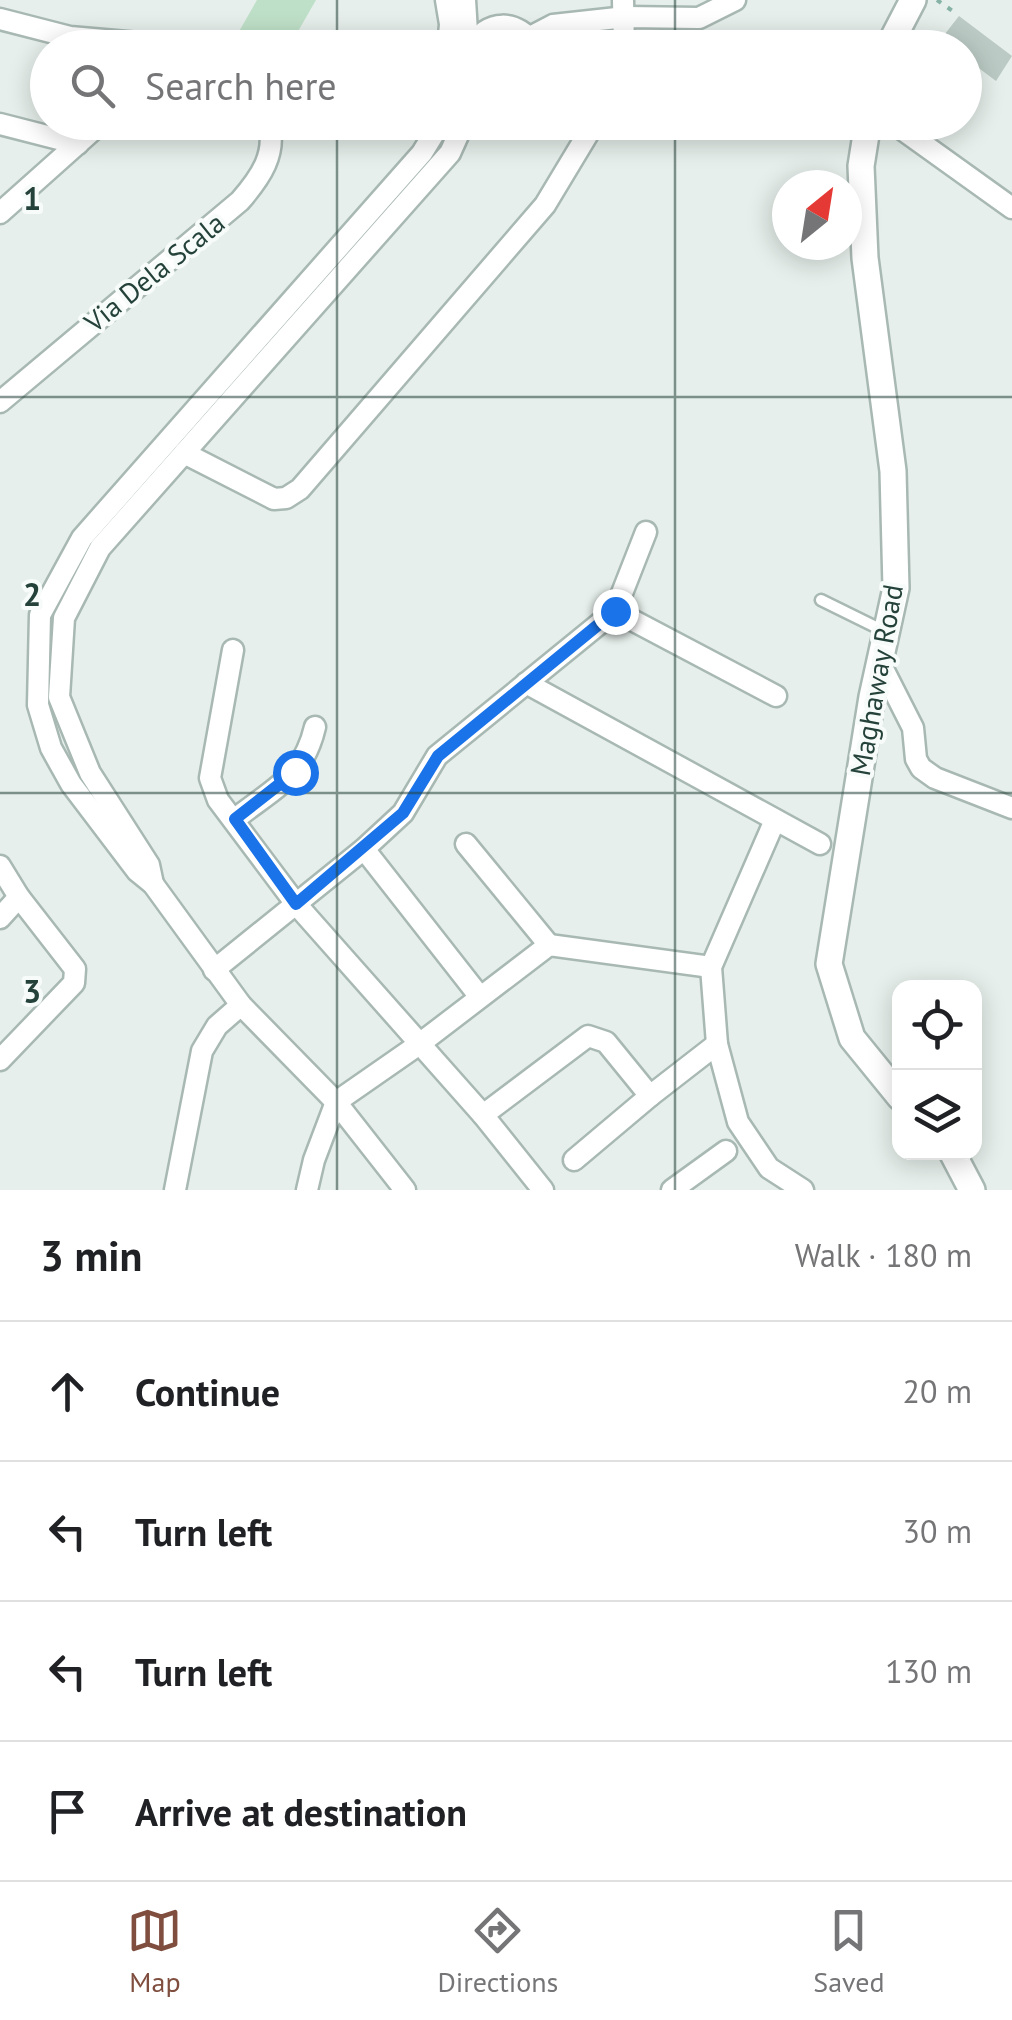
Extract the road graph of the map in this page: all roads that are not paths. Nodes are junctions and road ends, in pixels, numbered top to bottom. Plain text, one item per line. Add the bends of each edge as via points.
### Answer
1 (736, 0) edge
2 (913, 0) edge
3 (456, 4) edge
4 (624, 8) edge
5 (0, 19) edge
6 (488, 29) joint
7 (43, 30) edge
8 (451, 30) edge
9 (464, 30) edge
10 (517, 30) edge
11 (546, 30) edge
12 (897, 30) edge
13 (0, 124) edge
14 (30, 132) edge
15 (62, 140) edge
16 (82, 140) edge
17 (272, 140) edge
18 (430, 140) edge
19 (456, 140) edge
20 (584, 140) edge
21 (865, 140) edge
22 (917, 140) edge
23 (78, 144) junction
24 (1012, 208) edge
25 (0, 213) edge
26 (276, 318) junction
27 (292, 332) junction
28 (0, 402) edge
29 (184, 454) junction
30 (646, 532) dead end
31 (821, 600) dead end
32 (615, 611) junction
33 (886, 632) junction
34 (233, 650) dead end
35 (880, 664) junction
36 (526, 683) junction
37 (776, 696) dead end
38 (315, 727) dead end
39 (1012, 808) edge
40 (235, 819) junction
41 (775, 820) junction
42 (466, 844) dead end
43 (820, 844) dead end
44 (364, 849) junction
45 (0, 866) edge
46 (153, 884) junction
47 (19, 898) junction
48 (296, 904) junction
49 (0, 918) edge
50 (549, 944) junction
51 (711, 967) junction
52 (214, 970) junction
53 (480, 997) junction
54 (241, 1005) junction
55 (717, 1044) junction
56 (418, 1046) junction
57 (0, 1060) edge
58 (892, 1087) edge
59 (650, 1096) junction
60 (336, 1102) junction
61 (482, 1115) junction
62 (726, 1151) dead end
63 (574, 1160) dead end
64 (956, 1160) edge
65 (175, 1190) edge
66 (307, 1190) edge
67 (405, 1190) edge
68 (543, 1190) edge
69 (672, 1190) edge
70 (803, 1190) edge
71 (972, 1190) edge

1 - 4 street via 699,18
2 - 12 street
3 - 6 street
3 - 8 street
3 - 9 street
4 - 11 street
5 - 7 street
6 - 10 street via 502,24
13 - 14 street
15 - 23 street
16 - 23 street
17 - 28 street, Via Dela Scala via 262,175 240,201
18 - 26 street
19 - 27 street
20 - 29 street via 546,205 300,490 274,498
21 - 33 street, Maghaway Road via 865,258 894,472 896,588
22 - 24 street
23 - 25 street
26 - 27 street
26 - 46 street via 82,538 40,615 38,704 52,748 70,784
27 - 29 street
29 - 46 street via 100,548 64,618 59,696 90,773 149,865
30 - 32 street
31 - 33 lane
32 - 36 street
32 - 37 street
33 - 35 street, Maghaway Road
34 - 40 street via 210,778
35 - 39 street via 913,728 921,768
35 - 58 street, Maghaway Road via 829,964 852,1038
36 - 41 street
36 - 44 street via 438,756 403,813
38 - 40 street via 295,772
40 - 48 street
41 - 43 street
41 - 51 street
42 - 50 street
44 - 48 street
44 - 53 street
45 - 47 street
46 - 52 street
47 - 49 street
47 - 57 street via 76,976
48 - 52 street
48 - 56 street
50 - 51 street
50 - 53 street
51 - 55 street
52 - 54 street
53 - 56 street
54 - 60 street
54 - 65 street via 202,1051
55 - 59 street
55 - 70 street via 738,1122 769,1168
56 - 60 street
56 - 61 street
59 - 61 street via 606,1042 588,1036
59 - 63 street
60 - 66 street
60 - 67 street
61 - 68 street
62 - 69 street
64 - 71 street

